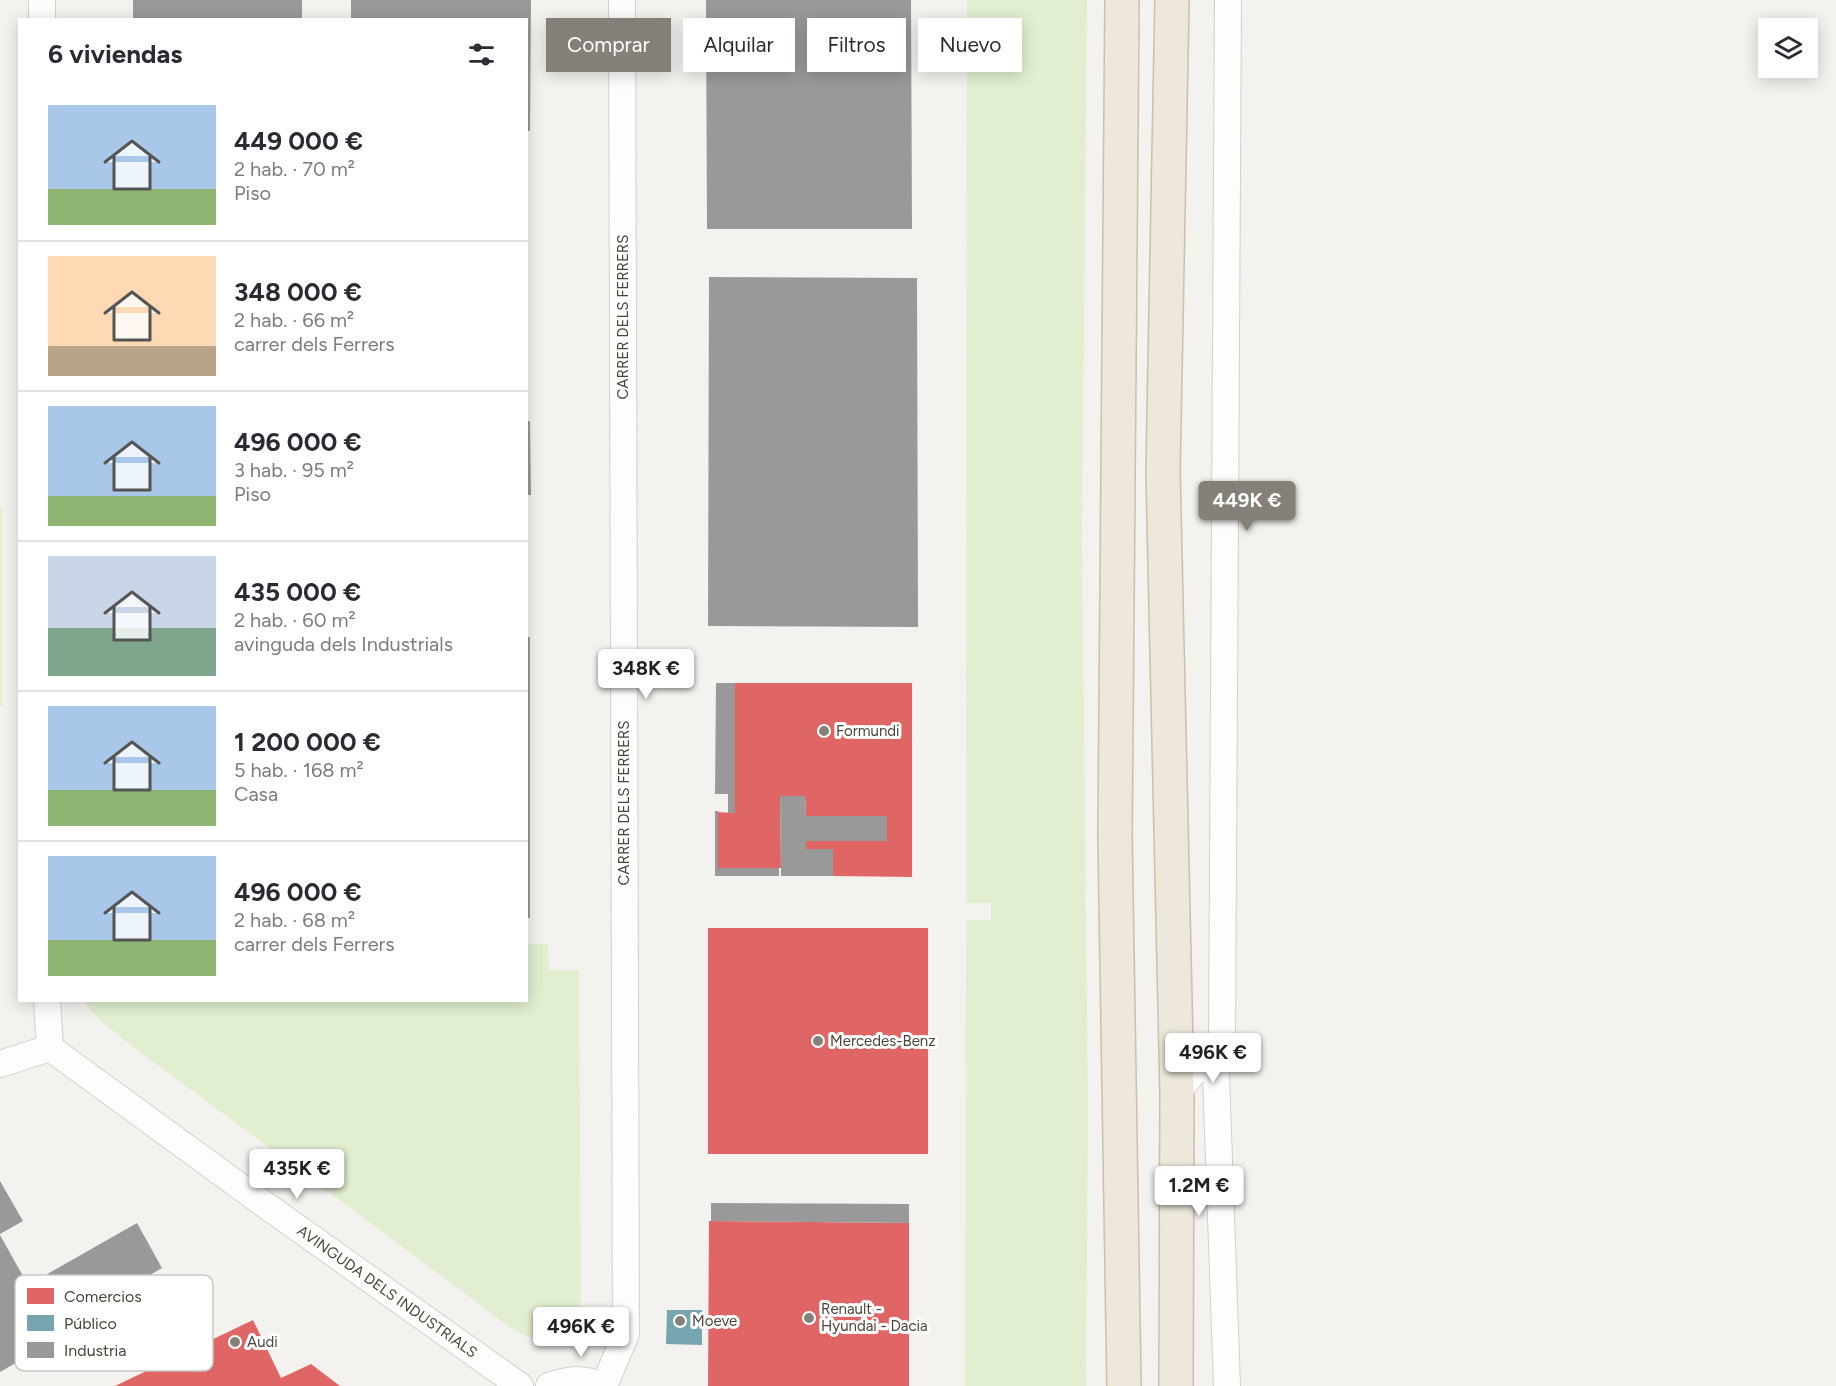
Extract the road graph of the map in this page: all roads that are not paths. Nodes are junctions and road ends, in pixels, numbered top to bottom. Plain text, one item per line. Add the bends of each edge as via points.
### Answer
1 (42, 0) edge
2 (622, 0) edge
3 (1122, 0) edge
4 (1172, 0) edge
5 (1228, 0) edge
6 (42, 18) edge
7 (47, 1002) edge
8 (1215, 1047) junction
9 (50, 1048) junction
10 (0, 1064) edge
11 (1177, 1093) junction
12 (520, 1386) edge
13 (549, 1386) edge
14 (604, 1386) edge
15 (1124, 1386) edge
16 (1176, 1386) edge
17 (1227, 1386) edge

1 - 6 street
2 - 14 street, CARRER DELS FERRERS via 626,1334
3 - 15 highway via 1115,836
4 - 11 highway via 1163,471
5 - 8 street via 1222,1037
7 - 9 street
8 - 11 street
8 - 17 street
9 - 10 street
9 - 12 street, AVINGUDA DELS INDUSTRIALS
11 - 16 highway
13 - 14 street via 567,1380 586,1380

